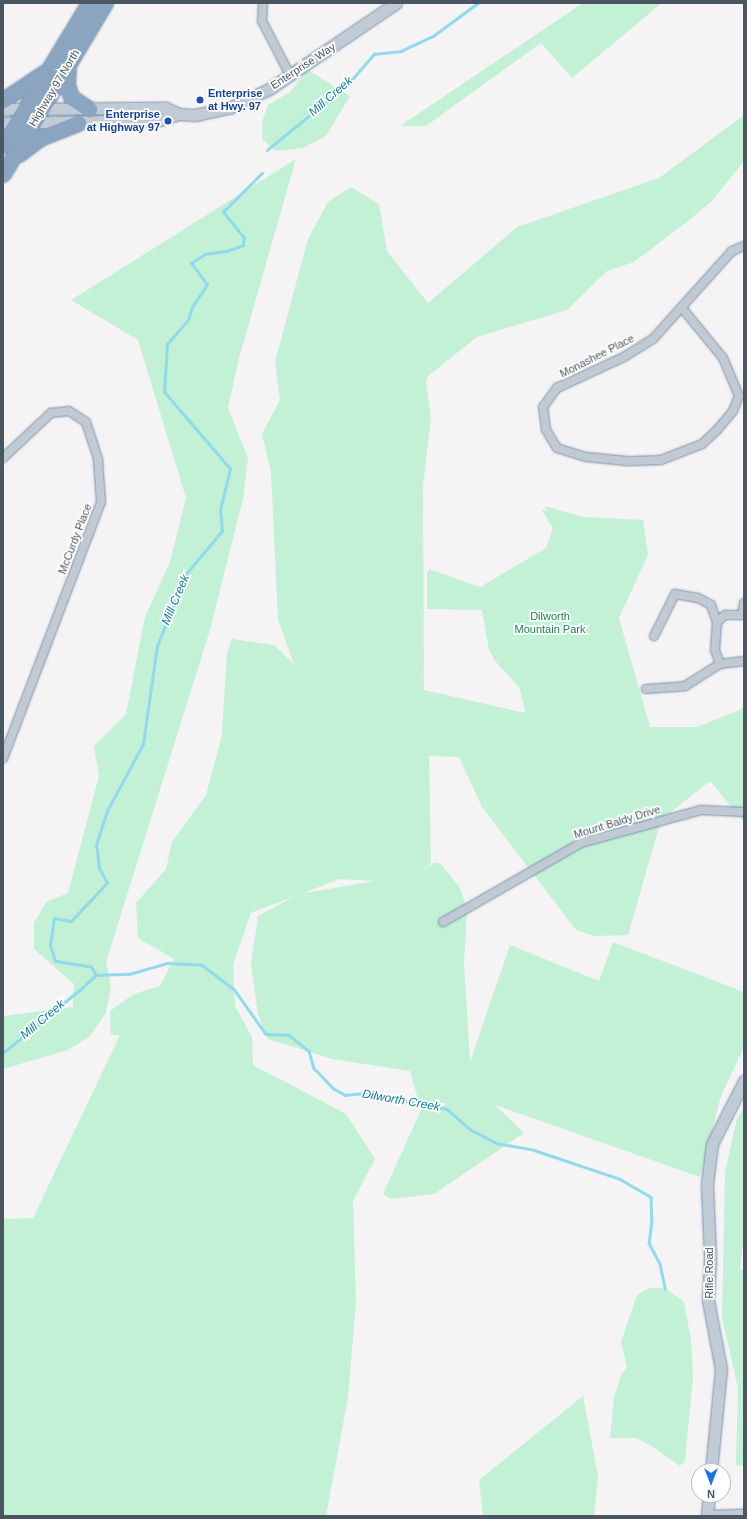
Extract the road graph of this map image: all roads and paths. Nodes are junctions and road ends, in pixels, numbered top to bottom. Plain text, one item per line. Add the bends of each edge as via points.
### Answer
1 (89, 3) edge
2 (105, 3) edge
3 (263, 3) edge
4 (396, 3) edge
5 (68, 66) junction
6 (49, 69) junction
7 (290, 75) junction
8 (3, 100) edge
9 (3, 109) edge
10 (25, 109) junction
11 (42, 109) junction
12 (89, 109) junction
13 (179, 114) junction
14 (10, 123) edge
15 (34, 123) junction
16 (78, 123) junction
17 (3, 145) edge
18 (7, 167) edge
19 (744, 246) edge
20 (682, 308) junction
21 (742, 396) edge
22 (3, 458) edge
23 (744, 603) edge
24 (743, 615) edge
25 (717, 622) junction
26 (654, 636) dead end
27 (744, 661) edge
28 (720, 664) junction
29 (646, 689) dead end
30 (3, 758) edge
31 (744, 812) edge
32 (444, 922) dead end
33 (744, 1081) edge
34 (712, 1463) edge
35 (708, 1503) edge
36 (744, 1514) edge
37 (707, 1516) edge

1 - 6 highway, Highway 97 North
2 - 5 highway, Highway 97 North
3 - 7 street via 262,21
4 - 7 street, Enterprise Way
5 - 11 highway, Highway 97 North
5 - 12 highway via 67,84 71,96
6 - 8 highway
6 - 10 highway, Highway 97 North
7 - 13 street, Enterprise Way via 229,108 195,115
9 - 10 street, Enterprise Way
10 - 11 street, Enterprise Way
10 - 14 highway, Highway 97 North
11 - 12 street, Enterprise Way
11 - 15 highway, Highway 97 North
12 - 13 street, Enterprise Way via 166,108
13 - 16 street, Enterprise Way via 160,120
14 - 15 street, Enterprise Way
14 - 17 highway, Highway 97 North
15 - 16 street, Enterprise Way
15 - 18 highway, Highway 97 North
16 - 18 highway via 40,138
19 - 20 street, Monashee Place via 732,251
20 - 21 street, Monashee Place via 723,358
20 - 21 street, Monashee Place via 653,339 557,388 543,407 546,430 557,448 586,457 627,461 661,460 702,444 733,410
22 - 30 street, McCurdy Place via 51,413 69,411 86,422 98,460 101,502
23 - 24 street
24 - 25 street via 725,615
25 - 26 street via 710,605 698,598 675,594
25 - 28 street via 715,650
27 - 28 street
28 - 29 street via 685,686
31 - 32 street, Mount Baldy Drive via 701,810 581,843
33 - 34 street, Rifle Road via 712,1144 707,1184 710,1257 708,1300 721,1369
35 - 37 street
36 - 37 street

